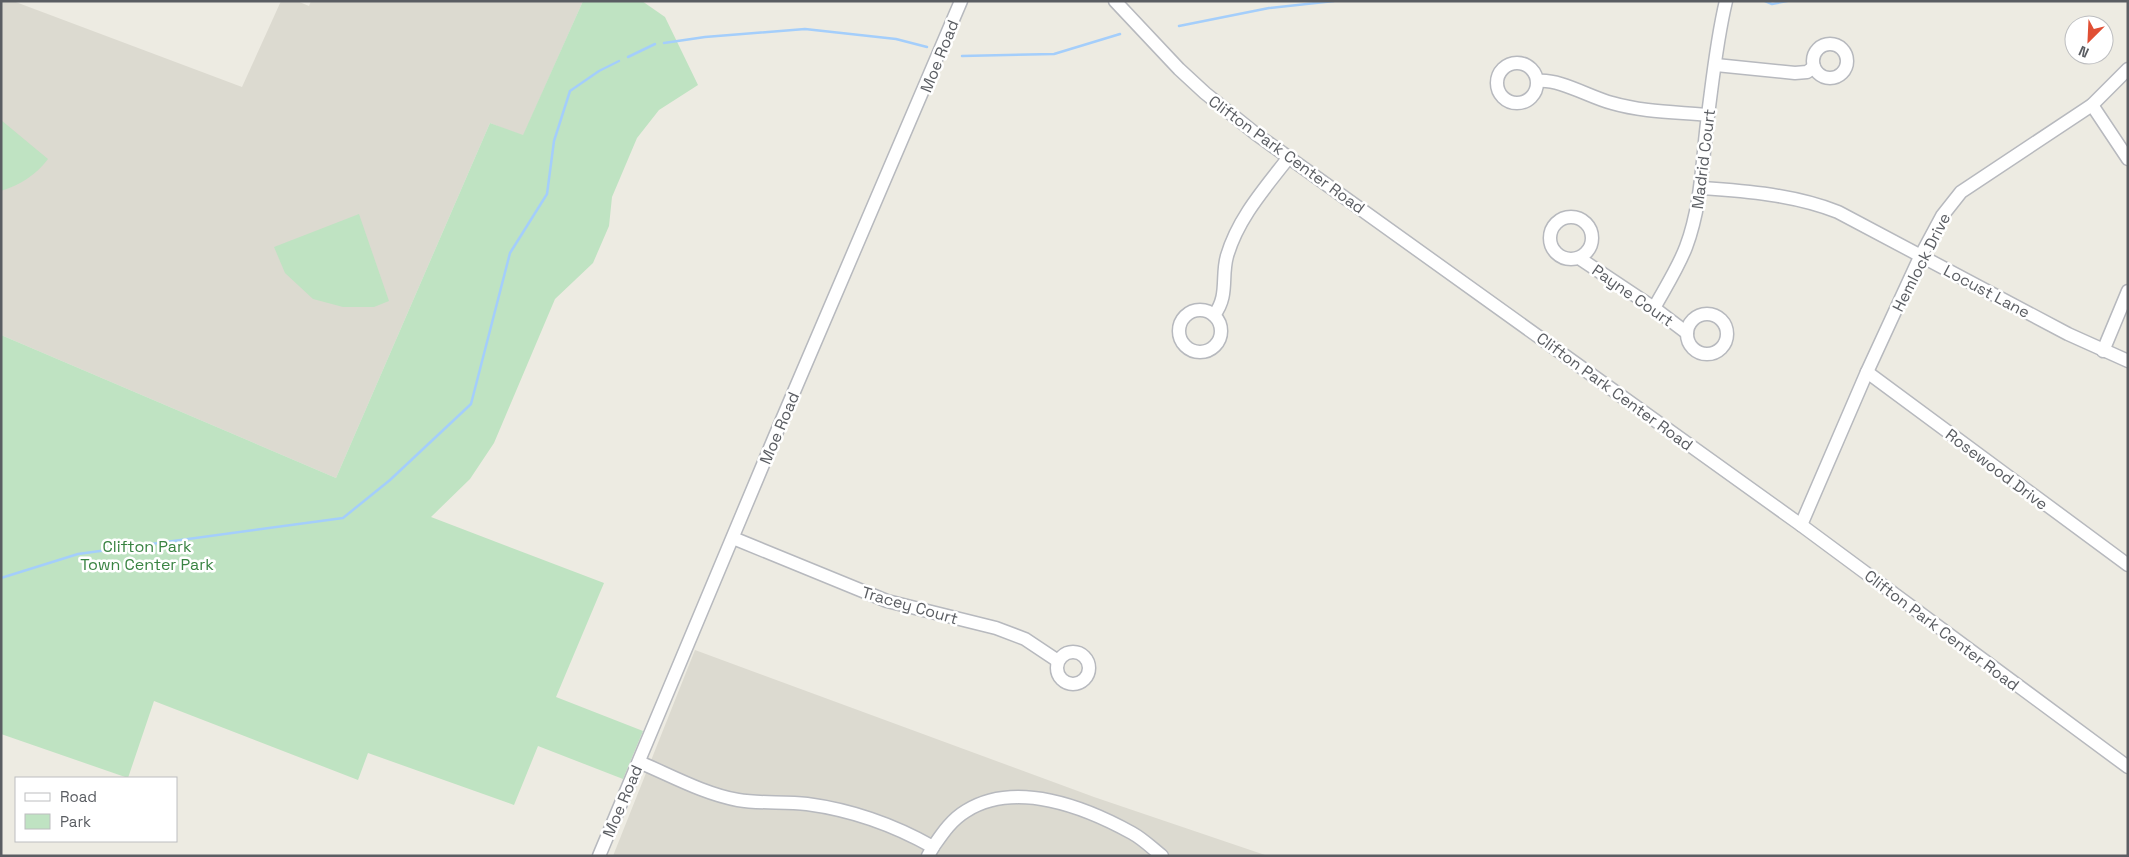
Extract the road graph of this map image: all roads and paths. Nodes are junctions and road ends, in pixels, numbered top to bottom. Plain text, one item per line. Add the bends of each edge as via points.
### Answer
1 (962, 1) edge
2 (1115, 1) edge
3 (1726, 1) edge
4 (1716, 65) junction
5 (1814, 68) dead end
6 (2128, 69) edge
7 (1538, 81) dead end
8 (2092, 104) junction
9 (1708, 115) junction
10 (1289, 157) junction
11 (2128, 160) edge
12 (1702, 188) junction
13 (1920, 256) junction
14 (1579, 258) dead end
15 (2128, 291) edge
16 (1654, 308) junction
17 (1214, 315) dead end
18 (1687, 333) dead end
19 (2103, 350) junction
20 (2128, 361) edge
21 (1867, 372) junction
22 (1801, 525) junction
23 (733, 538) junction
24 (2128, 565) edge
25 (1058, 661) dead end
26 (639, 762) junction
27 (2128, 767) edge
28 (931, 852) edge
29 (598, 856) edge
30 (1162, 856) edge

1 - 23 street, Moe Road
2 - 10 street, Clifton Park Center Road via 1205,93
3 - 4 street, Madrid Court
4 - 5 street via 1796,73
4 - 9 street, Madrid Court
6 - 8 street, Hemlock Drive
7 - 9 street via 1550,80 1612,103 1642,110
8 - 11 street
8 - 13 street, Hemlock Drive via 1961,192 1942,216
9 - 12 street, Madrid Court
10 - 17 street via 1238,228 1227,257 1223,299
10 - 22 street, Clifton Park Center Road
12 - 13 street, Locust Lane via 1736,190 1821,205
12 - 16 street, Madrid Court via 1686,246
13 - 19 street, Locust Lane
13 - 21 street, Hemlock Drive
14 - 16 street, Payne Court
15 - 19 street
16 - 18 street, Payne Court
19 - 20 street, Locust Lane
21 - 22 street, Hemlock Drive
21 - 24 street, Rosewood Drive
22 - 27 street, Clifton Park Center Road
23 - 25 street, Tracey Court via 887,601 996,628 1025,640
23 - 26 street, Moe Road
26 - 28 street via 706,791 738,800 808,804 875,819 907,832
26 - 29 street, Moe Road
28 - 30 street via 947,827 966,811 1002,798 1020,796 1053,802 1106,820 1134,834

